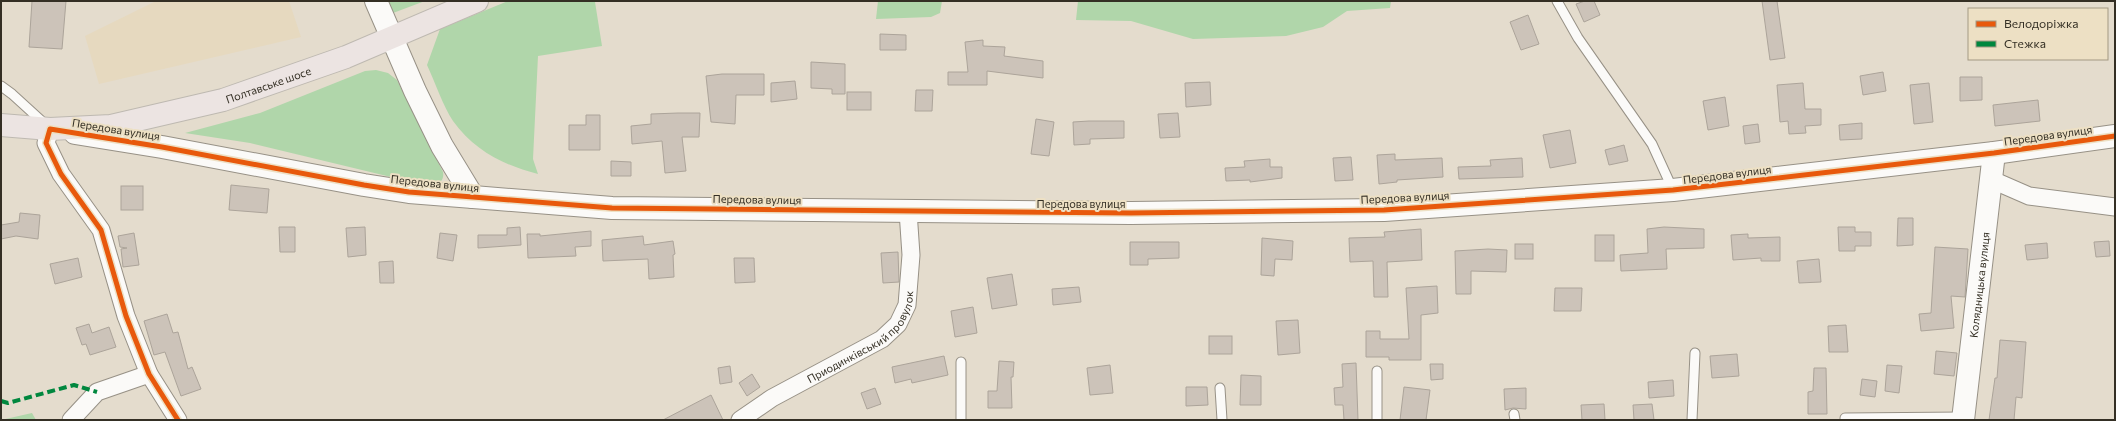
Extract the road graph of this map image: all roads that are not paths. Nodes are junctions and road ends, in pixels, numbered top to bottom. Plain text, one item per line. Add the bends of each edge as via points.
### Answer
1 (376, 1) edge
2 (477, 1) edge
3 (1557, 1) edge
4 (392, 37) junction
5 (1, 86) edge
6 (1, 125) edge
7 (50, 129) junction
8 (2115, 136) edge
9 (1994, 152) junction
10 (1990, 179) junction
11 (1673, 190) junction
12 (473, 197) junction
13 (2115, 207) edge
14 (908, 211) junction
15 (1695, 353) dead end
16 (961, 362) dead end
17 (1377, 372) dead end
18 (149, 374) junction
19 (1220, 388) dead end
20 (1964, 419) edge
21 (71, 420) edge
22 (178, 420) edge
23 (740, 420) edge
24 (961, 420) edge
25 (1222, 420) edge
26 (1377, 420) edge
27 (1692, 420) edge
28 (1844, 420) edge

1 - 4 street
2 - 4 main road, Полтавське шосе
3 - 11 lane via 1578,38 1652,144
4 - 7 main road, Полтавське шосе via 339,60 223,100 110,126
4 - 12 street via 442,146
5 - 7 lane
6 - 7 main road, Передова вулиця
7 - 12 street, Передова вулиця via 364,185 409,192
7 - 18 street via 46,144 61,174 101,230 126,316
8 - 9 street, Передова вулиця
9 - 10 street, Колядницька вулиця
9 - 11 street, Передова вулиця
10 - 13 street via 2029,196
10 - 20 street, Колядницька вулиця
11 - 14 street, Передова вулиця via 1384,210 1131,213
12 - 14 street, Передова вулиця via 612,208
14 - 23 street, Приодинківський провулок via 911,255 907,305 898,324 882,339 772,398
15 - 27 lane
16 - 24 lane
17 - 26 lane
18 - 21 street via 96,392
18 - 22 street
19 - 25 lane
20 - 28 lane, Колядницька вулиця

